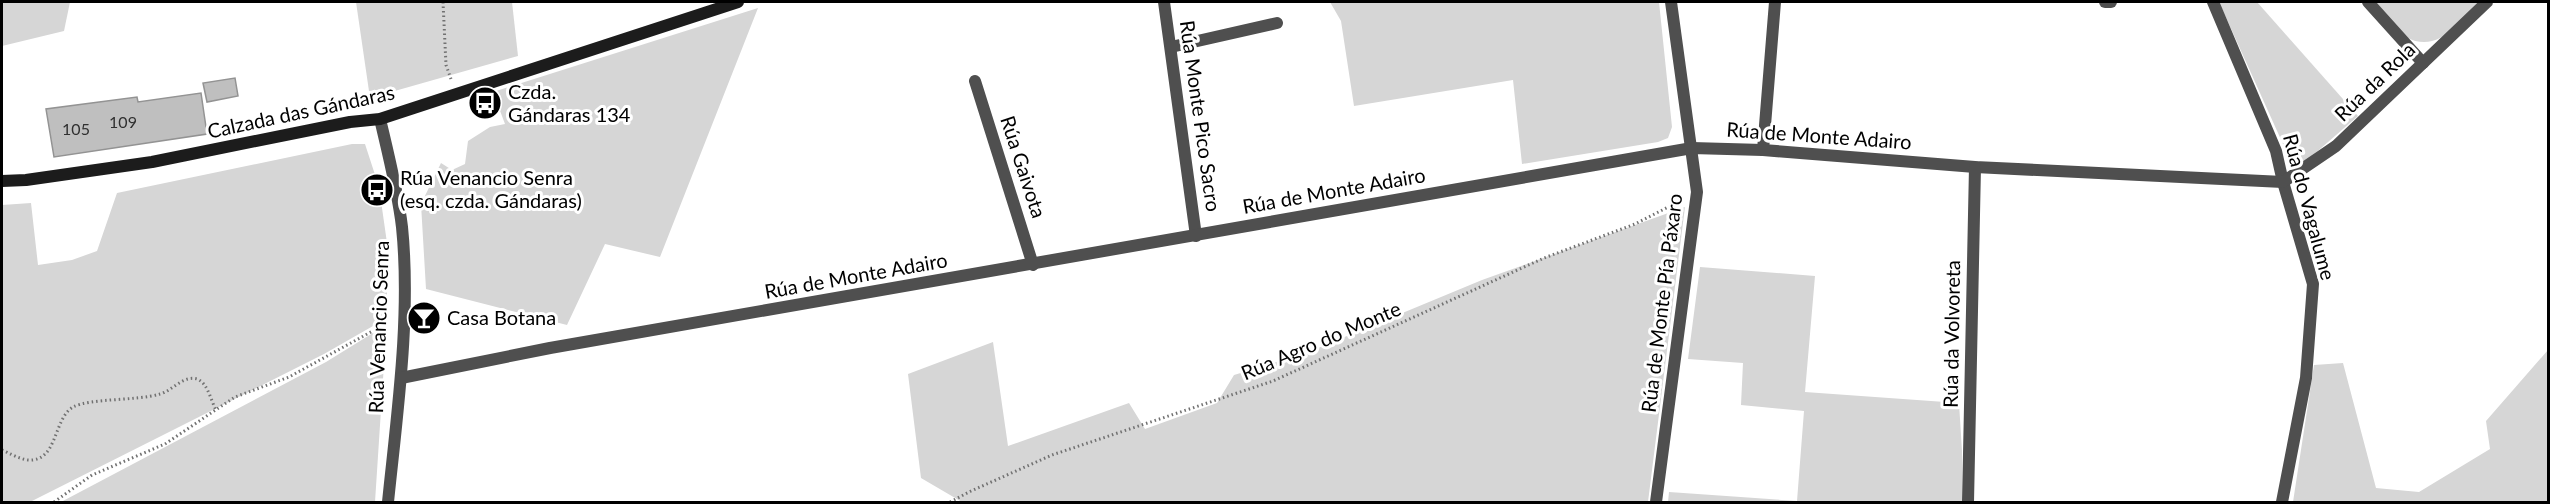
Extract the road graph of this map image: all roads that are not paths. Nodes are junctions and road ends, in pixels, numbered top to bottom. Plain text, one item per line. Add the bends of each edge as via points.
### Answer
1 (738, 2) edge
2 (1164, 2) edge
3 (1671, 2) edge
4 (1774, 2) edge
5 (2105, 2) edge
6 (2111, 2) edge
7 (2213, 2) edge
8 (2368, 2) edge
9 (2487, 2) edge
10 (1277, 23) dead end
11 (1171, 47) junction
12 (2423, 63) junction
13 (975, 81) dead end
14 (380, 119) junction
15 (1692, 148) junction
16 (1763, 150) junction
17 (1975, 167) junction
18 (2, 180) edge
19 (2283, 182) junction
20 (1196, 236) junction
21 (1034, 265) junction
22 (401, 378) junction
23 (388, 502) edge
24 (1656, 502) edge
25 (1968, 502) edge
26 (2282, 502) edge

1 - 14 main road, Calzada das Gándaras
2 - 11 street, Rúa Monte Pico Sacro
3 - 15 street, Rúa de Monte Pía Páxaro
4 - 16 street
5 - 6 street
7 - 19 street, Rúa do Vagalume via 2276,151
8 - 12 street
9 - 12 street, Rúa da Rola
10 - 11 street
11 - 20 street, Rúa Monte Pico Sacro
12 - 19 street, Rúa da Rola via 2336,146
13 - 21 street, Rúa Gaivota
14 - 18 main road, Calzada das Gándaras via 152,162
14 - 22 street, Rúa Venancio Senra via 402,227
15 - 16 street, Rúa de Monte Adairo
15 - 20 street, Rúa de Monte Adairo
15 - 24 street, Rúa de Monte Pía Páxaro via 1697,192
16 - 17 street, Rúa de Monte Adairo
17 - 19 street, Rúa de Monte Adairo
17 - 25 street, Rúa da Volvoreta
19 - 26 street, Rúa do Vagalume via 2313,285 2306,378
20 - 21 street, Rúa de Monte Adairo
21 - 22 street, Rúa de Monte Adairo via 550,348
22 - 23 street, Rúa Venancio Senra

